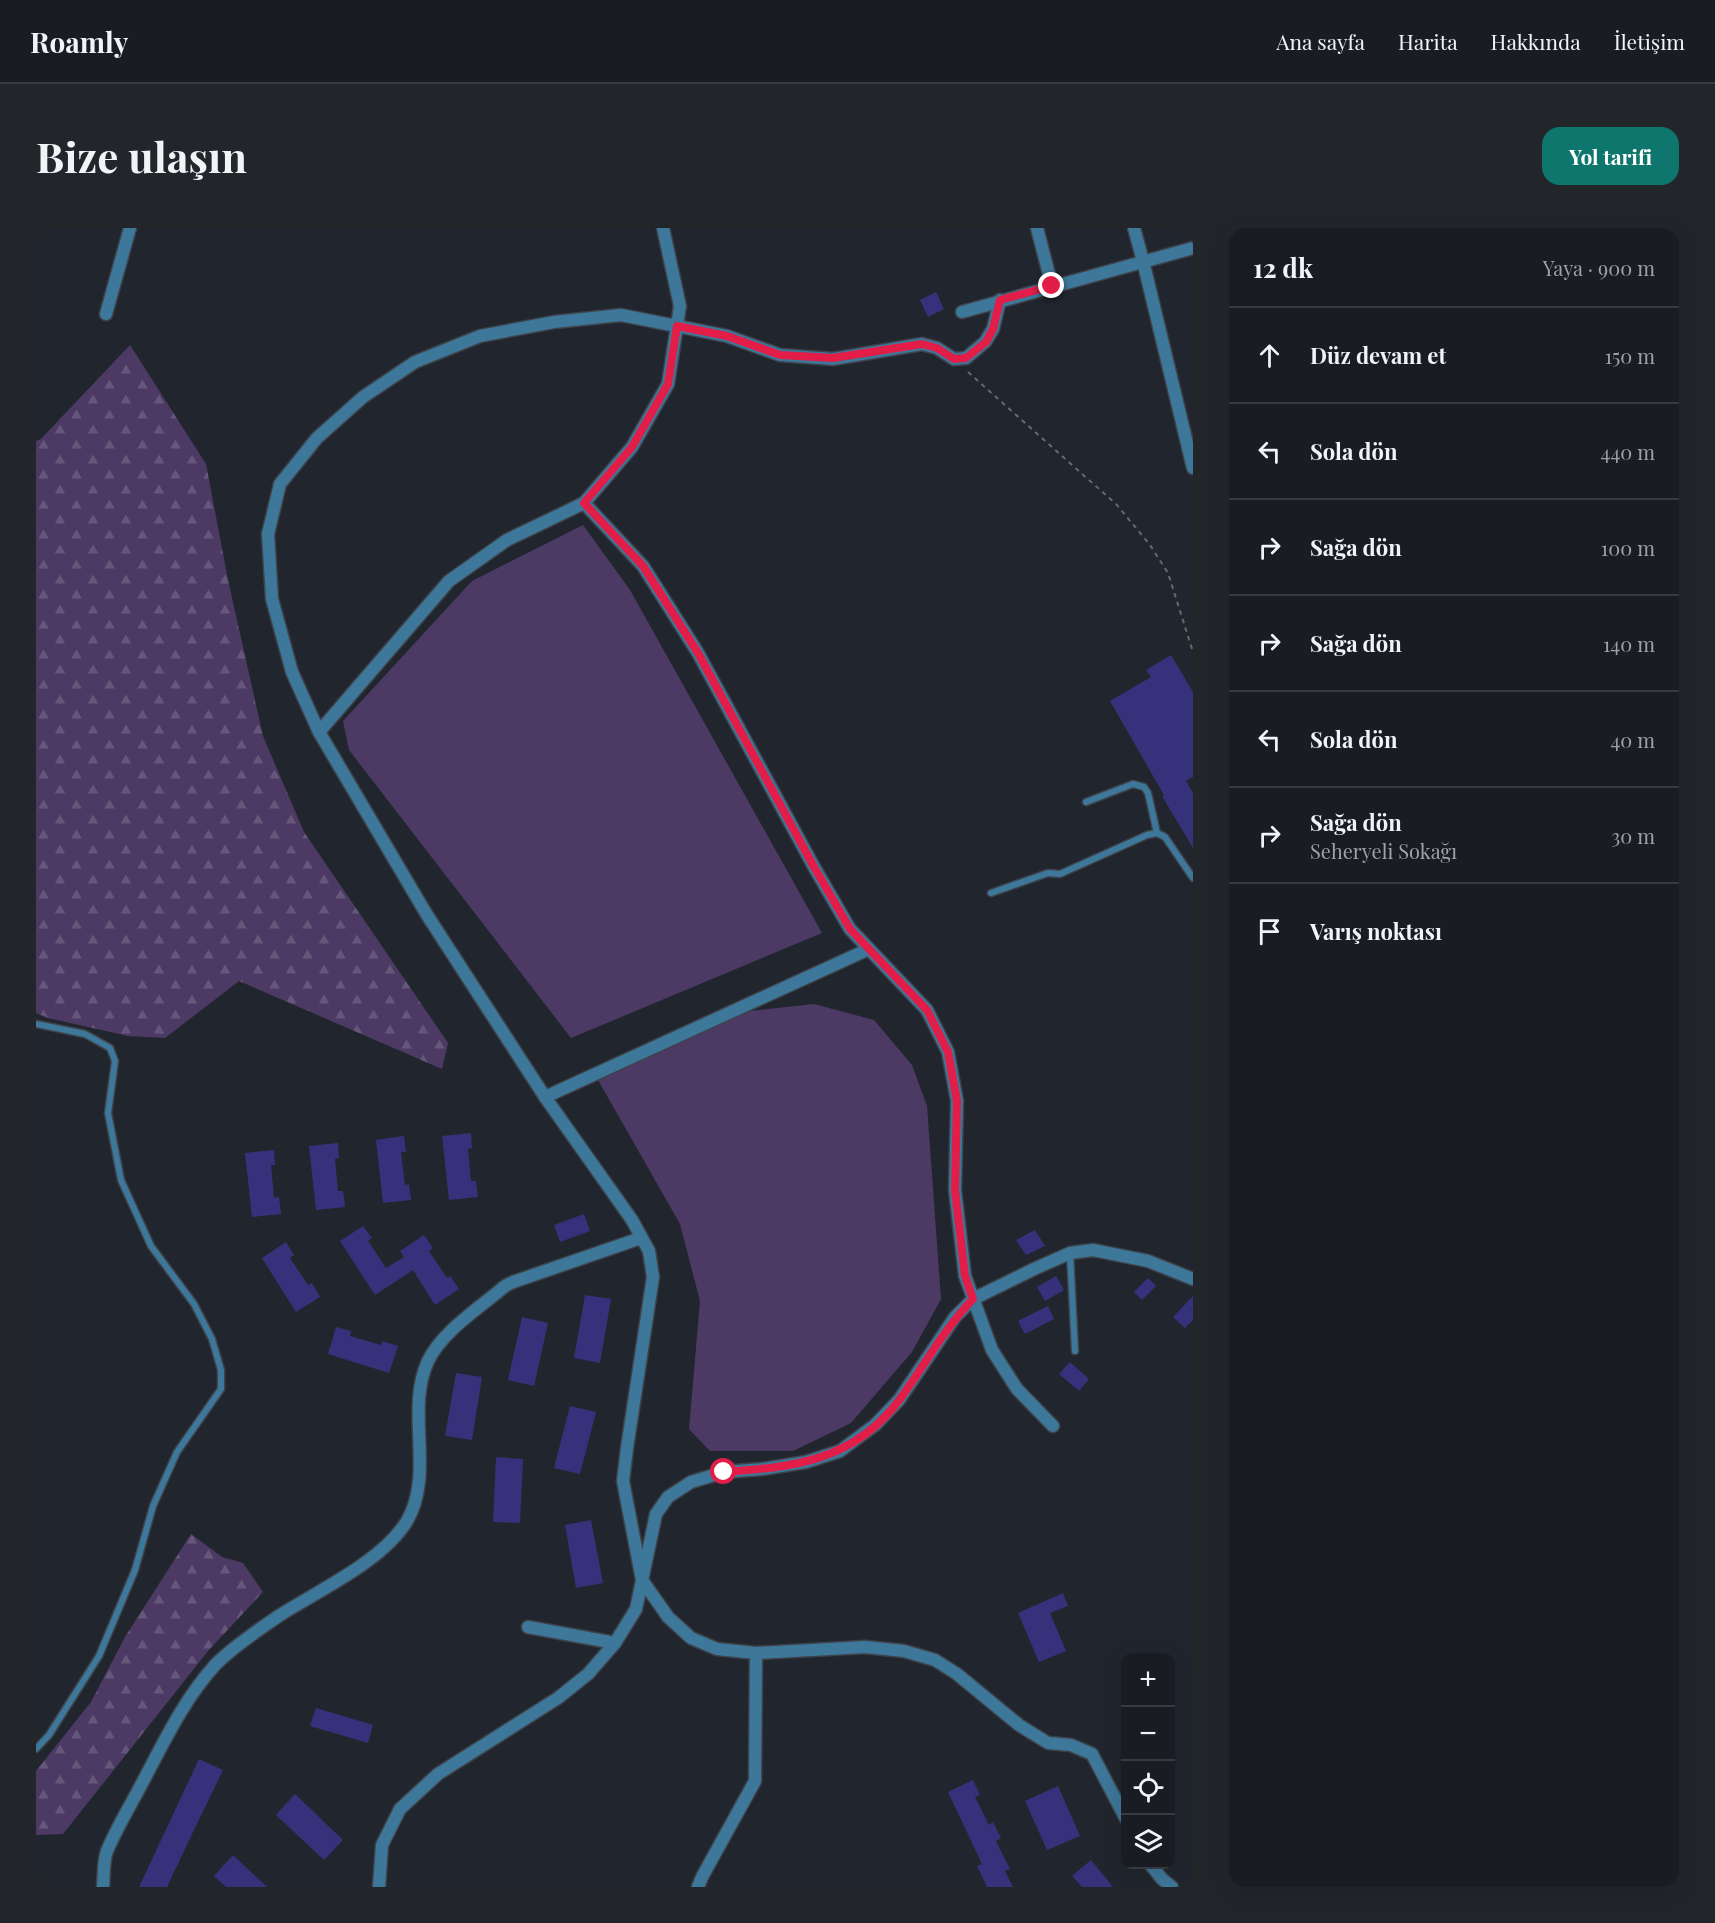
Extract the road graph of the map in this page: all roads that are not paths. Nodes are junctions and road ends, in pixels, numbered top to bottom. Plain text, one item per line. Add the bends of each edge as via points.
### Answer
1 (130, 228) edge
2 (663, 228) edge
3 (1037, 228) edge
4 (1134, 228) edge
5 (1193, 248) edge
6 (1143, 261) junction
7 (1052, 286) junction
8 (1000, 300) junction
9 (962, 312) dead end
10 (106, 314) dead end
11 (677, 326) junction
12 (1193, 468) edge
13 (584, 503) junction
14 (319, 732) junction
15 (1086, 802) dead end
16 (1157, 833) junction
17 (1193, 878) edge
18 (992, 893) dead end
19 (869, 949) junction
20 (36, 1024) edge
21 (545, 1097) junction
22 (641, 1238) junction
23 (1070, 1253) junction
24 (1193, 1279) edge
25 (973, 1299) junction
26 (1075, 1351) dead end
27 (1053, 1426) dead end
28 (642, 1580) junction
29 (528, 1627) dead end
30 (615, 1643) junction
31 (756, 1653) junction
32 (36, 1749) edge
33 (1123, 1815) edge
34 (1154, 1869) edge
35 (103, 1887) edge
36 (379, 1887) edge
37 (698, 1887) edge
38 (1172, 1887) edge

1 - 10 street
2 - 11 street via 680,306
3 - 7 street
4 - 6 street
5 - 6 street
6 - 7 street
6 - 12 street
7 - 8 street
8 - 9 street
8 - 11 street via 986,342 966,358 954,359 922,344 833,358 780,355 727,336
11 - 13 street via 668,384 632,447
11 - 14 street via 621,315 480,336 415,362 363,397 317,438 280,484 268,534 272,599 292,672
13 - 14 street via 507,540 449,581
13 - 19 street via 643,566 698,653 850,929
14 - 21 street via 427,915
15 - 16 lane via 1133,784 1144,787
16 - 17 lane
16 - 18 lane via 1060,874 1048,873
19 - 21 street
19 - 25 street via 927,1010 948,1052 957,1101 955,1190 965,1276
20 - 32 lane via 85,1034 110,1048 115,1061 108,1113 121,1180 151,1246 194,1304 212,1339 221,1370 221,1389 177,1452 153,1506 135,1570 99,1656
21 - 22 street
22 - 28 street via 653,1277 623,1481
22 - 35 street via 519,1279 445,1336 428,1360 422,1378 419,1486 407,1520 386,1545 354,1570 246,1640 195,1689 106,1853
23 - 24 street via 1093,1250 1148,1261
23 - 25 street
23 - 26 lane
25 - 27 street via 992,1350 1017,1389
25 - 28 street via 950,1325 899,1400 876,1425 840,1451 806,1462 724,1472 691,1482 668,1497 656,1514
28 - 30 street via 636,1609
28 - 31 street via 668,1617 691,1638 717,1649
29 - 30 street
30 - 36 street via 588,1674 558,1698 438,1774 400,1809 382,1845
31 - 33 street via 865,1647 904,1651 934,1660 1048,1743 1071,1745 1092,1754
31 - 37 street via 755,1781
34 - 38 street

